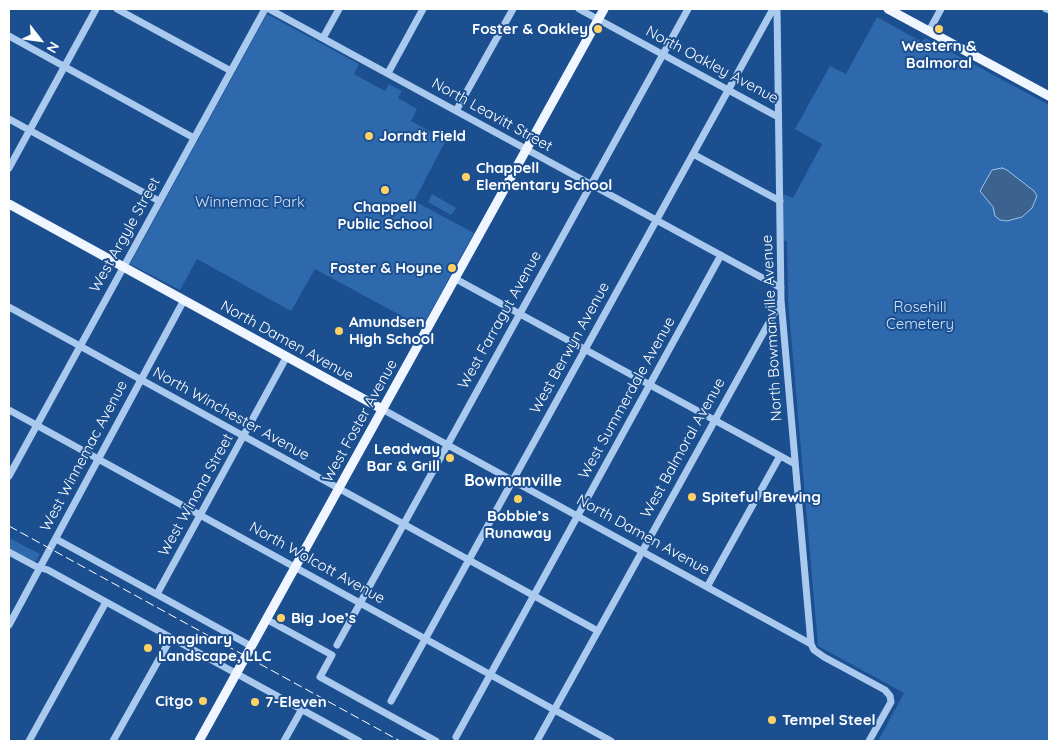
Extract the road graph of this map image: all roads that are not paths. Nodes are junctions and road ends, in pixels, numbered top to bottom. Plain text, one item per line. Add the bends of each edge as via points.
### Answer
1 (96, 9) edge
2 (117, 9) edge
3 (267, 9) edge
4 (339, 9) edge
5 (423, 9) edge
6 (513, 9) edge
7 (579, 9) edge
8 (604, 9) edge
9 (688, 9) edge
10 (775, 9) edge
11 (888, 9) edge
12 (941, 9) edge
13 (598, 19) junction
14 (929, 31) junction
15 (9, 36) edge
16 (323, 38) junction
17 (663, 54) junction
18 (65, 66) junction
19 (231, 71) junction
20 (388, 73) junction
21 (729, 90) junction
22 (1049, 96) edge
23 (456, 111) junction
24 (778, 117) junction
25 (9, 119) edge
26 (30, 130) junction
27 (194, 138) junction
28 (526, 149) junction
29 (693, 154) junction
30 (9, 168) edge
31 (591, 184) junction
32 (159, 201) junction
33 (780, 201) junction
34 (9, 204) edge
35 (657, 220) junction
36 (721, 255) junction
37 (123, 266) junction
38 (454, 278) junction
39 (781, 288) junction
40 (184, 300) junction
41 (781, 300) junction
42 (9, 307) edge
43 (520, 313) junction
44 (80, 346) junction
45 (585, 349) junction
46 (287, 356) junction
47 (141, 380) junction
48 (650, 384) junction
49 (382, 409) junction
50 (9, 410) edge
51 (715, 420) junction
52 (36, 425) junction
53 (244, 436) junction
54 (448, 444) junction
55 (780, 456) junction
56 (98, 459) junction
57 (795, 464) junction
58 (9, 476) edge
59 (513, 480) junction
60 (338, 488) junction
61 (200, 515) junction
62 (578, 515) junction
63 (404, 524) junction
64 (56, 539) junction
65 (642, 551) junction
66 (9, 552) edge
67 (469, 560) junction
68 (40, 567) junction
69 (295, 567) junction
70 (707, 587) junction
71 (157, 594) junction
72 (534, 596) junction
73 (106, 602) junction
74 (360, 603) junction
75 (266, 618) junction
76 (9, 625) edge
77 (598, 631) junction
78 (171, 638) junction
79 (425, 639) junction
80 (811, 644) junction
81 (337, 645) dead end
82 (251, 646) junction
83 (236, 673) junction
84 (490, 674) junction
85 (391, 701) dead end
86 (302, 709) junction
87 (554, 710) junction
88 (456, 737) dead end
89 (29, 741) edge
90 (113, 741) edge
91 (199, 741) edge
92 (284, 741) edge
93 (359, 741) edge
94 (436, 741) edge
95 (537, 741) edge
96 (611, 741) edge
97 (869, 741) edge

1 - 18 street
2 - 19 street
3 - 16 street, North Leavitt Street
3 - 19 street, West Argyle Street
4 - 16 street
5 - 20 street
6 - 23 street
7 - 13 street, North Oakley Avenue
8 - 13 main road, West Foster Avenue
9 - 17 street, West Farragut Avenue
10 - 21 street, West Berwyn Avenue
10 - 24 street, North Bowmanville Avenue
11 - 14 main road
12 - 14 street
13 - 17 street, North Oakley Avenue
13 - 28 main road, West Foster Avenue
14 - 22 main road
15 - 18 street
16 - 20 street, North Leavitt Street
17 - 21 street, North Oakley Avenue
17 - 31 street, West Farragut Avenue
18 - 26 street
18 - 27 street
19 - 27 street, West Argyle Street
20 - 23 street, North Leavitt Street
21 - 24 street, North Oakley Avenue
21 - 29 street, West Berwyn Avenue
23 - 28 street, North Leavitt Street
24 - 33 street, North Bowmanville Avenue
25 - 26 street
26 - 30 street
26 - 32 street
27 - 32 street, West Argyle Street
28 - 31 street, North Leavitt Street
28 - 38 main road, West Foster Avenue
29 - 33 street
29 - 35 street, West Berwyn Avenue
31 - 35 street, North Leavitt Street
31 - 43 street, West Farragut Avenue
32 - 37 street, West Argyle Street
33 - 39 street, North Bowmanville Avenue
34 - 37 main road, North Damen Avenue
35 - 36 street, North Leavitt Street
35 - 45 street, West Berwyn Avenue
36 - 39 street, North Leavitt Street
36 - 48 street, West Summerdale Avenue
37 - 40 main road, North Damen Avenue
37 - 44 street, West Argyle Street
38 - 43 street
38 - 49 main road, West Foster Avenue
39 - 41 street, North Bowmanville Avenue
40 - 46 main road, North Damen Avenue
40 - 47 street, West Winnemac Avenue
41 - 51 street, West Balmoral Avenue
41 - 57 street, North Bowmanville Avenue
42 - 44 street, North Winchester Avenue
43 - 45 street
43 - 54 street, West Farragut Avenue
44 - 47 street, North Winchester Avenue
44 - 52 street, West Argyle Street
45 - 48 street
45 - 59 street, West Berwyn Avenue
46 - 49 main road, North Damen Avenue
46 - 53 street, West Winona Street
47 - 53 street, North Winchester Avenue
47 - 56 street, West Winnemac Avenue
48 - 51 street
48 - 62 street, West Summerdale Avenue
49 - 54 street, North Damen Avenue
49 - 60 main road, West Foster Avenue
50 - 52 street, North Wolcott Avenue
51 - 55 street
51 - 65 street, West Balmoral Avenue
52 - 56 street, North Wolcott Avenue
52 - 58 street, West Argyle Street
53 - 60 street, North Winchester Avenue
53 - 61 street, West Winona Street
54 - 59 street, North Damen Avenue
54 - 63 street, West Farragut Avenue
55 - 57 street
55 - 70 street
56 - 61 street, North Wolcott Avenue
56 - 64 street, West Winnemac Avenue
57 - 80 street, North Bowmanville Avenue
59 - 62 street, North Damen Avenue
59 - 67 street, West Berwyn Avenue
60 - 63 street, North Winchester Avenue
60 - 69 main road, West Foster Avenue
61 - 69 street, North Wolcott Avenue
61 - 71 street, West Winona Street
62 - 65 street, North Damen Avenue
62 - 72 street, West Summerdale Avenue
63 - 67 street, North Winchester Avenue
63 - 74 street, West Farragut Avenue
64 - 68 street, West Winnemac Avenue
64 - 71 street
65 - 70 street, North Damen Avenue
65 - 77 street, West Balmoral Avenue
66 - 68 street
67 - 72 street, North Winchester Avenue
67 - 79 street, West Berwyn Avenue
68 - 73 street
68 - 76 street, West Winnemac Avenue
69 - 74 street, North Wolcott Avenue
69 - 75 main road, West Foster Avenue
70 - 80 street, North Damen Avenue
71 - 82 street
72 - 77 street, North Winchester Avenue
72 - 84 street, West Summerdale Avenue
73 - 78 street
73 - 89 street
74 - 79 street, North Wolcott Avenue
74 - 81 street, West Farragut Avenue
75 - 82 main road, West Foster Avenue
75 - 94 street via 332,655 320,677
77 - 87 street, West Balmoral Avenue
78 - 83 street
78 - 90 street
79 - 84 street, North Wolcott Avenue
79 - 85 street, West Berwyn Avenue
80 - 97 street, North Damen Avenue via 824,657 885,690 890,696 891,702
82 - 83 main road, West Foster Avenue
83 - 86 street
83 - 91 main road, West Foster Avenue
84 - 87 street, North Wolcott Avenue
84 - 88 street, West Summerdale Avenue
86 - 92 street
86 - 93 street
87 - 95 street, West Balmoral Avenue
87 - 96 street, North Wolcott Avenue

